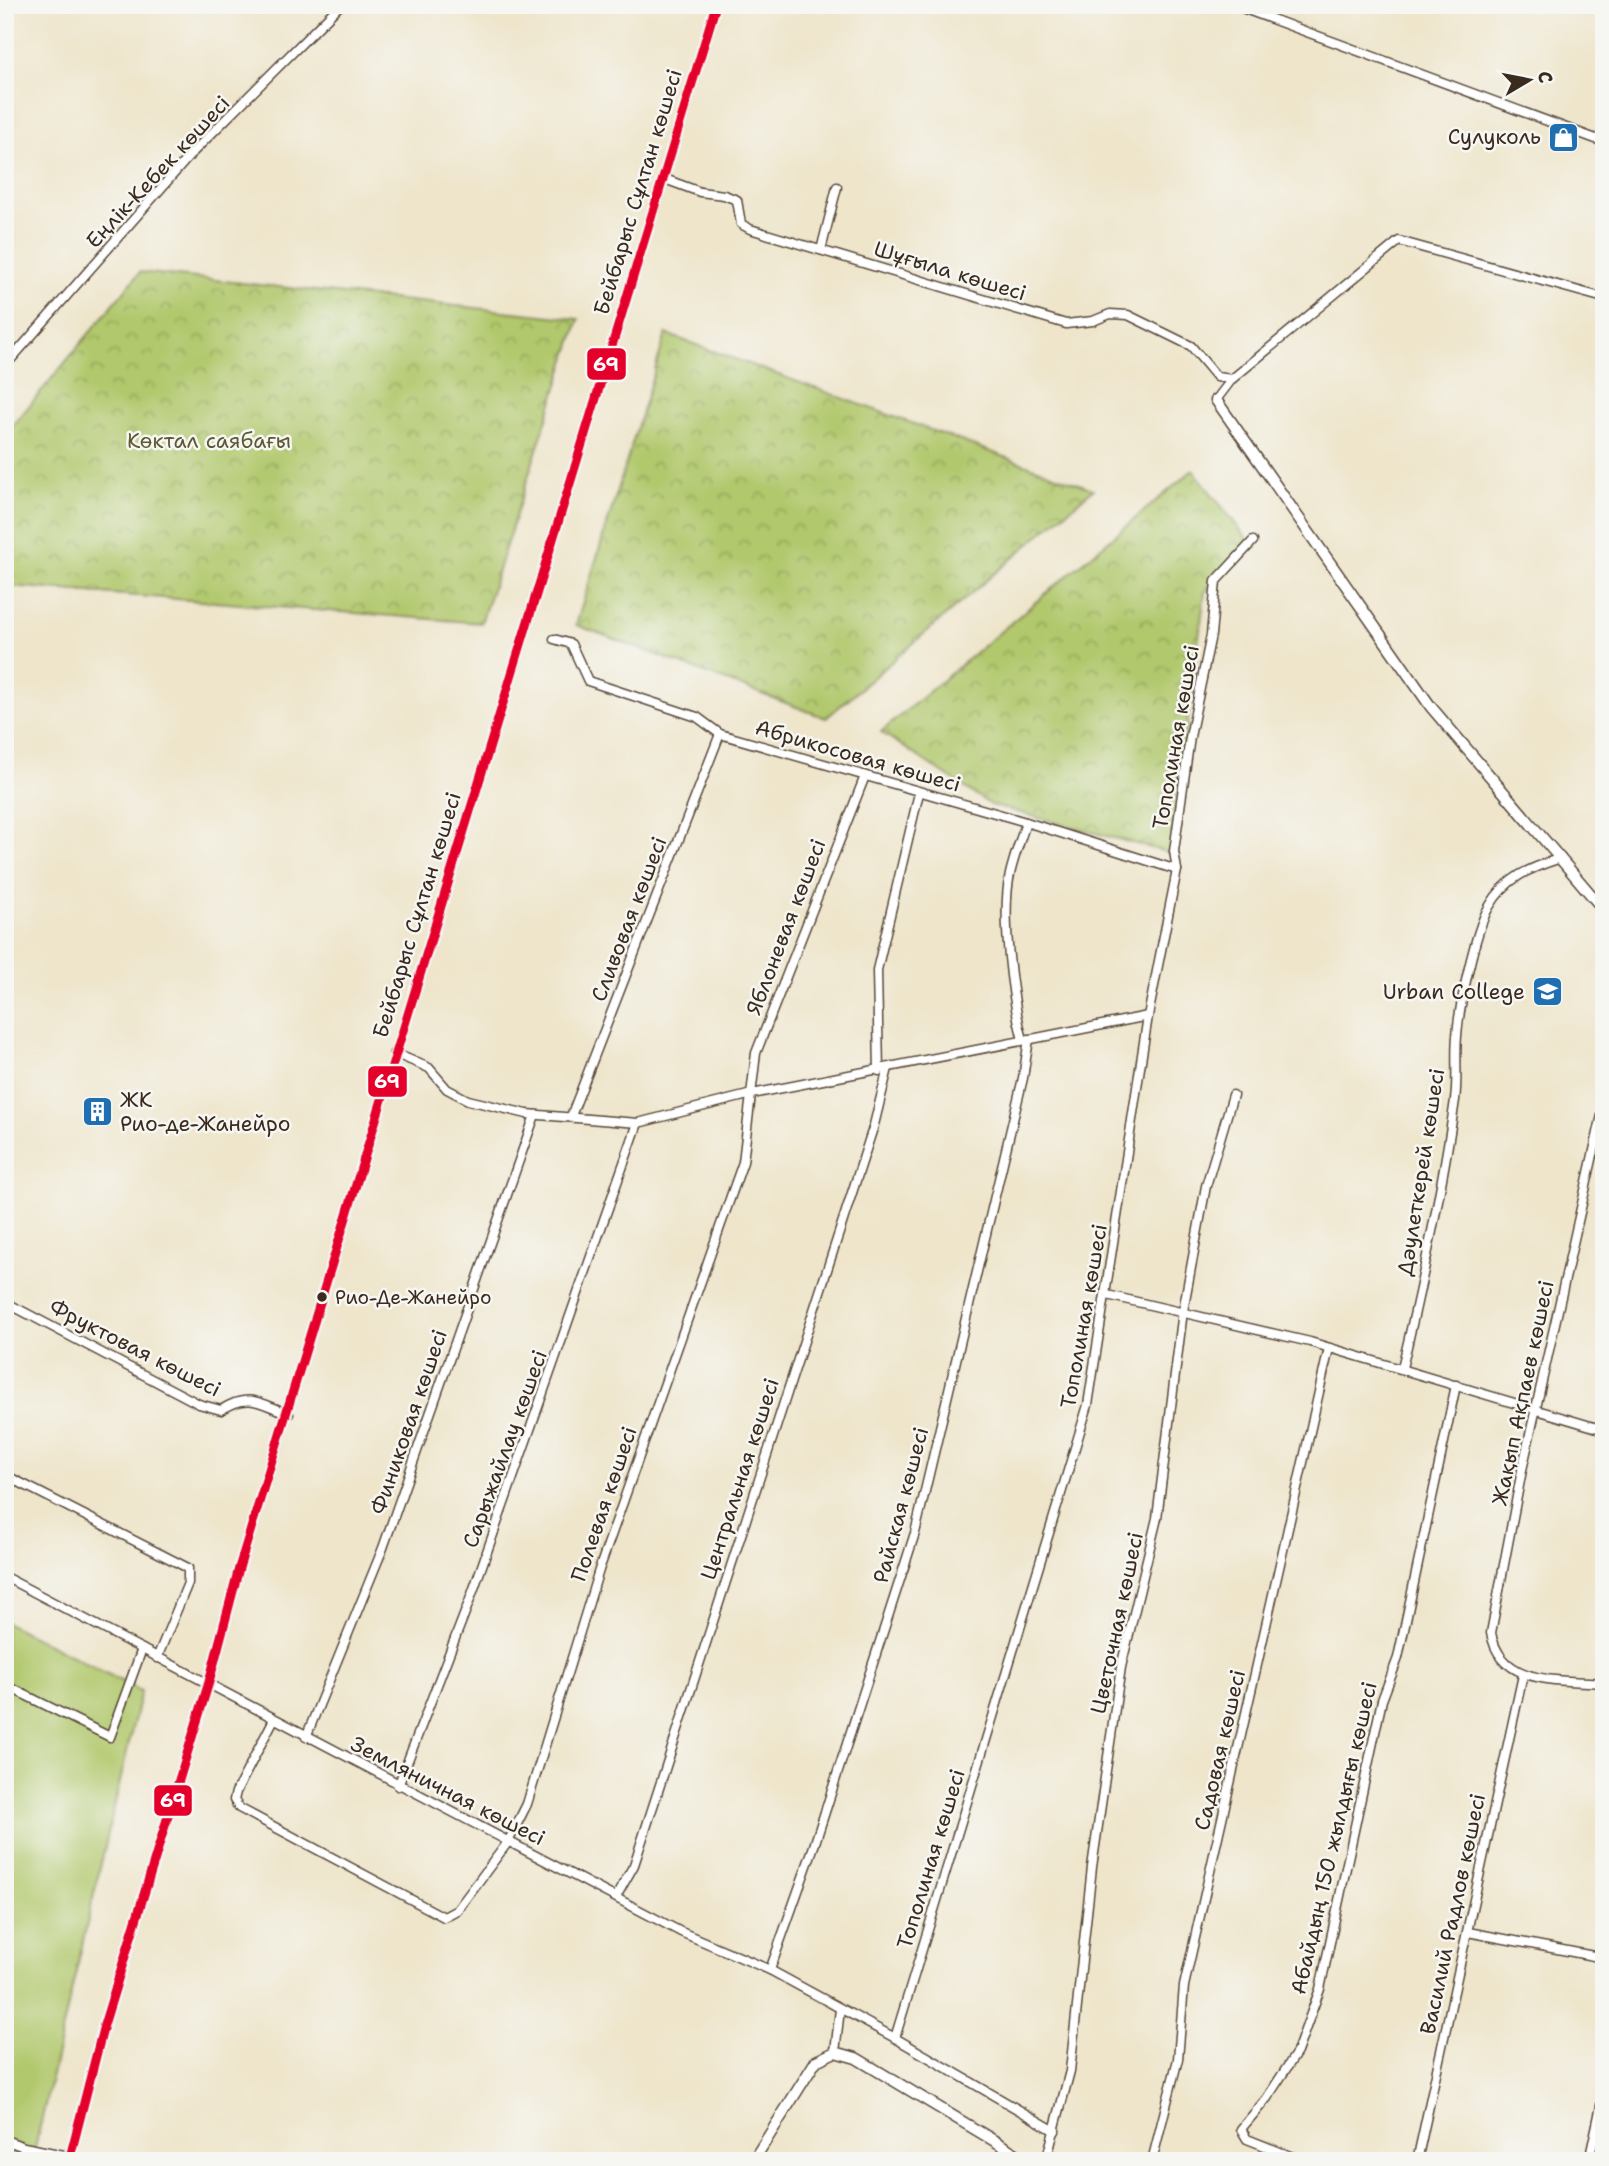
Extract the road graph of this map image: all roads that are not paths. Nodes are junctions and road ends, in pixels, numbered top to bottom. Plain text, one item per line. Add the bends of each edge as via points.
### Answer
1 (340, 5) edge
2 (716, 5) edge
3 (1234, 5) edge
4 (1604, 142) edge
5 (662, 178) junction
6 (837, 187) dead end
7 (821, 250) junction
8 (1604, 298) edge
9 (5, 366) edge
10 (1232, 379) junction
11 (1216, 400) joint
12 (1253, 541) dead end
13 (555, 639) dead end
14 (720, 734) junction
15 (865, 776) junction
16 (919, 793) junction
17 (1026, 822) junction
18 (1561, 858) junction
19 (1177, 870) junction
20 (1604, 910) edge
21 (1148, 1016) junction
22 (1026, 1040) junction
23 (394, 1053) junction
24 (888, 1068) junction
25 (879, 1071) junction
26 (752, 1094) junction
27 (1233, 1095) dead end
28 (1604, 1106) edge
29 (535, 1115) junction
30 (571, 1116) junction
31 (638, 1123) junction
32 (1107, 1296) junction
33 (5, 1302) edge
34 (1183, 1311) junction
35 (1329, 1348) junction
36 (1402, 1368) junction
37 (1456, 1385) junction
38 (1536, 1411) junction
39 (289, 1414) junction
40 (1604, 1430) edge
41 (5, 1475) edge
42 (5, 1577) edge
43 (142, 1649) junction
44 (158, 1658) junction
45 (1523, 1675) junction
46 (209, 1682) junction
47 (1604, 1683) edge
48 (5, 1685) edge
49 (273, 1721) junction
50 (306, 1737) junction
51 (398, 1786) junction
52 (508, 1842) junction
53 (616, 1897) junction
54 (1468, 1932) junction
55 (1604, 1958) edge
56 (770, 1970) junction
57 (840, 2009) junction
58 (895, 2038) junction
59 (835, 2052) junction
60 (1604, 2092) edge
61 (1055, 2131) junction
62 (5, 2140) edge
63 (69, 2158) edge
64 (753, 2161) edge
65 (1028, 2161) edge
66 (1046, 2161) edge
67 (1152, 2161) edge
68 (1303, 2161) edge
69 (1417, 2161) edge
70 (1589, 2161) edge

1 - 9 street, Еңлік-Кебек көшесі via 191,154
2 - 5 street, Бейбарыс Сұлтан көшесі
3 - 4 street
5 - 7 street, Шұғыла көшесі via 737,200 741,224
5 - 23 street, Бейбарыс Сұлтан көшесі
6 - 7 street
7 - 10 street, Шұғыла көшесі via 1066,324 1119,314 1191,346 1217,377
8 - 10 street via 1399,241
10 - 11 street
11 - 18 street via 1431,707
12 - 19 street, Тополиная көшесі via 1216,581 1174,851
13 - 14 street, Абрикосовая көшесі via 571,644 588,681 697,717
14 - 15 street, Абрикосовая көшесі
14 - 30 street, Сливовая көшесі
15 - 16 street, Абрикосовая көшесі
15 - 26 street, Яблоневая көшесі via 756,1053
16 - 17 street, Абрикосовая көшесі
16 - 25 street via 877,970
17 - 19 street, Абрикосовая көшесі
17 - 22 street via 1007,896 1017,1020
18 - 20 street
18 - 36 street, Дәулеткерей көшесі via 1524,870 1504,884 1488,907 1478,939 1457,1034 1455,1097 1444,1164
19 - 21 street, Тополиная көшесі
21 - 22 street
21 - 32 street, Тополиная көшесі
22 - 24 street
22 - 56 street, Райская көшесі via 1023,1078 915,1533
23 - 29 street via 429,1068 447,1089 468,1100
23 - 39 street, Бейбарыс Сұлтан көшесі
24 - 25 street
24 - 53 street, Центральная көшесі via 874,1125 635,1866
25 - 26 street
26 - 31 street
26 - 52 street, Полевая көшесі via 743,1162 599,1570 527,1804
27 - 34 street, Цветочная көшесі via 1206,1186
28 - 38 street, Жақып Ақпаев көшесі
29 - 30 street
29 - 50 street, Финиковая көшесі via 383,1548
30 - 31 street
31 - 51 street, Сарыжайлау көшесі via 471,1597
32 - 34 street
32 - 58 street, Тополиная көшесі via 1088,1405
33 - 39 street, Фруктовая көшесі via 199,1404 221,1410 249,1399
34 - 35 street
34 - 61 street, Цветочная көшесі via 1157,1518 1121,1667 1092,1867 1070,2071
35 - 36 street
35 - 67 street, Садовая көшесі via 1184,1986 1178,2059
36 - 37 street
37 - 38 street
37 - 68 street, Абайдың 150 жылдығы көшесі via 1320,1989 1297,2052 1241,2129 1247,2139
38 - 40 street
38 - 45 street, Жақып Ақпаев көшесі via 1492,1633 1501,1659
39 - 46 street, Бейбарыс Сұлтан көшесі via 239,1568
41 - 44 street via 188,1568 188,1583
42 - 43 street, Земляничная көшесі
43 - 44 street, Земляничная көшесі
43 - 48 street via 110,1737
44 - 46 street, Земляничная көшесі
45 - 47 street
45 - 54 street, Василий Радлов көшесі
46 - 49 street, Земляничная көшесі
46 - 63 street, Бейбарыс Сұлтан көшесі via 104,2025
49 - 50 street, Земляничная көшесі
49 - 52 street, Полевая көшесі via 236,1793 239,1808 444,1917 457,1910
50 - 51 street, Земляничная көшесі
51 - 52 street, Земляничная көшесі
52 - 53 street, Земляничная көшесі
53 - 56 street, Земляничная көшесі via 681,1932
54 - 55 street
54 - 69 street, Василий Радлов көшесі
56 - 57 street, Земляничная көшесі
57 - 58 street, Земляничная көшесі
57 - 59 street
58 - 61 street, Земляничная көшесі
59 - 64 street via 816,2061
59 - 65 street via 856,2058
60 - 70 street
61 - 66 street, Цветочная көшесі
62 - 63 street

